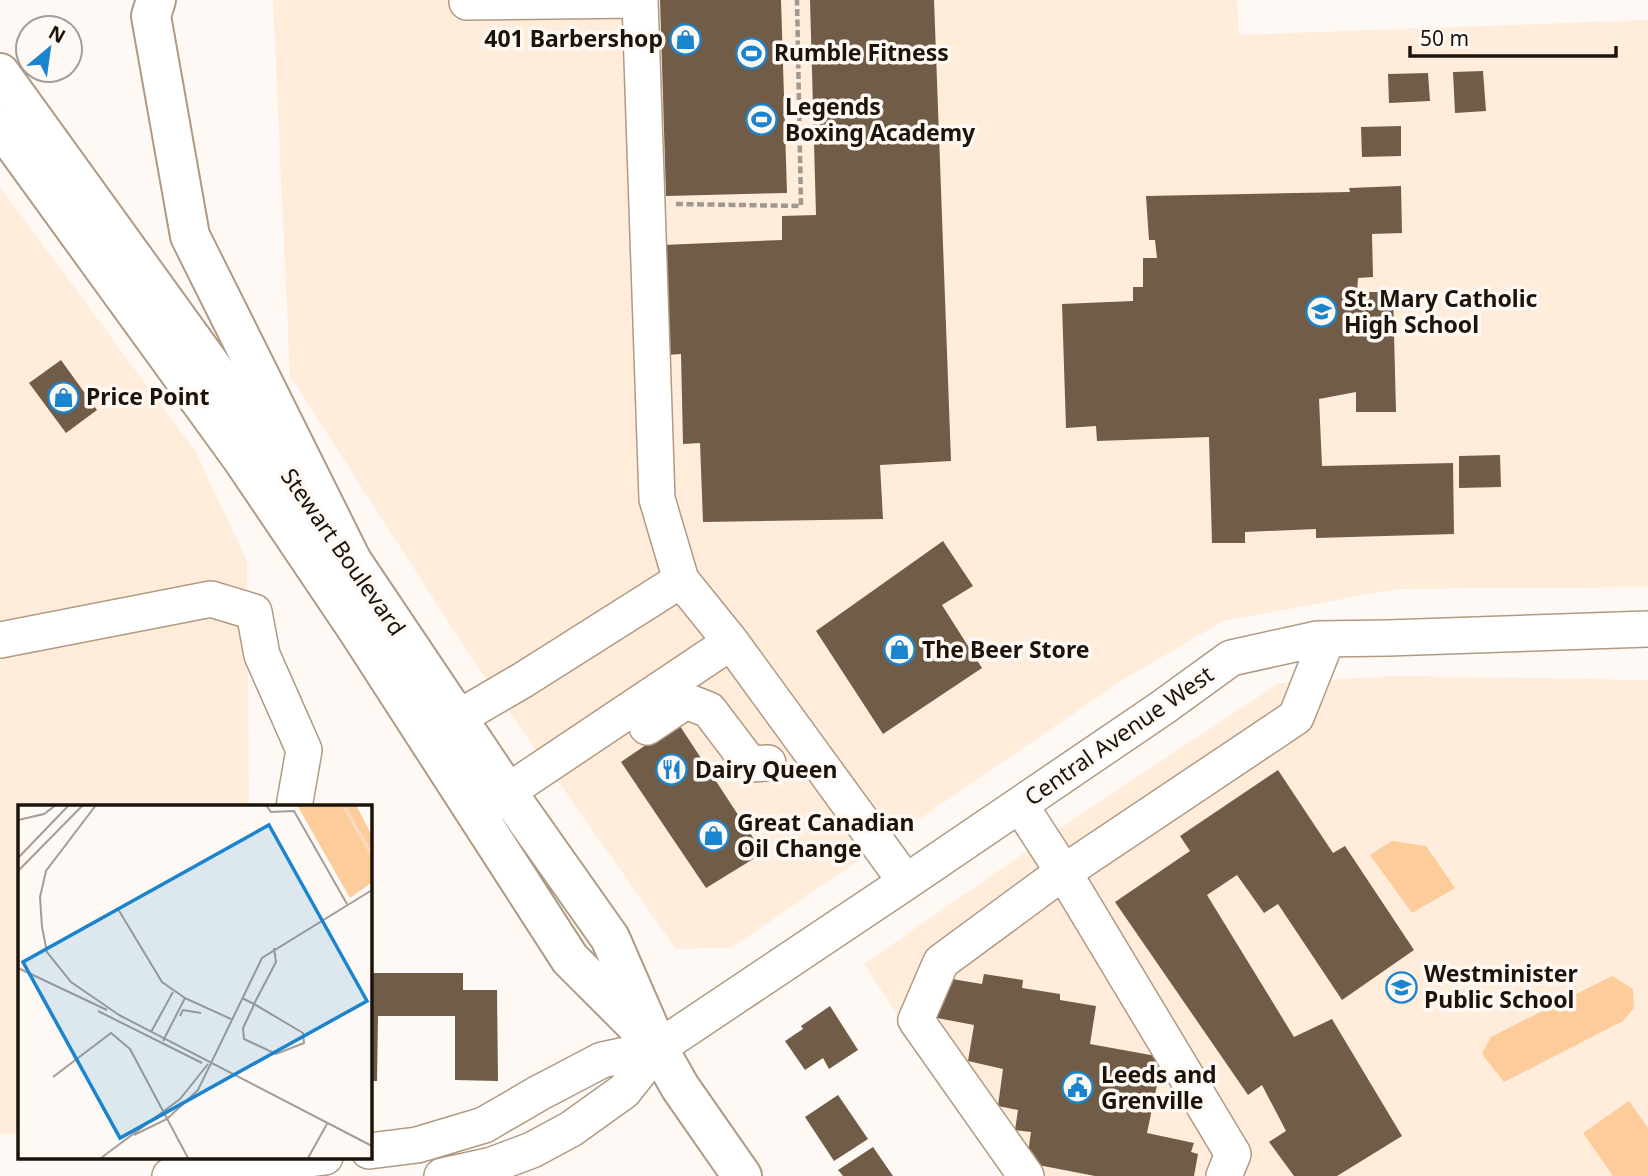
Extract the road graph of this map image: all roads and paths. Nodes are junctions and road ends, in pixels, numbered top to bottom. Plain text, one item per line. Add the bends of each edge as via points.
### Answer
1 (156, 0) edge
2 (797, 0) edge
3 (467, 2) dead end
4 (0, 73) edge
5 (0, 125) edge
6 (647, 203) junction
7 (352, 561) junction
8 (681, 580) junction
9 (1648, 629) edge
10 (1327, 639) junction
11 (0, 640) edge
12 (731, 642) junction
13 (458, 718) junction
14 (768, 763) dead end
15 (577, 774) dead end
16 (492, 804) junction
17 (294, 805) edge
18 (1020, 805) junction
19 (1063, 873) junction
20 (906, 882) junction
21 (658, 1048) junction
22 (371, 1151) edge
23 (321, 1158) edge
24 (290, 1165) edge
25 (170, 1176) edge
26 (442, 1176) edge
27 (742, 1176) edge
28 (1026, 1176) edge
29 (1224, 1176) edge

1 - 7 main road via 151,16 190,236
2 - 6 path via 801,206
3 - 6 street via 640,0
4 - 7 main road, Stewart Boulevard
5 - 16 main road, Stewart Boulevard via 243,460 358,629
6 - 8 street via 657,499
7 - 13 main road, Stewart Boulevard
8 - 12 street
8 - 13 street
9 - 10 street, Central Avenue West
10 - 18 street, Central Avenue West via 1231,658
10 - 19 street via 1296,717
11 - 17 street via 211,599 254,612 262,656 304,750
12 - 16 street
12 - 20 street
13 - 16 main road, Stewart Boulevard
14 - 15 street via 750,764 709,710 686,701
16 - 21 main road, Stewart Boulevard via 570,959
18 - 19 street
18 - 20 street, Central Avenue West
19 - 28 street via 941,962 916,1020
19 - 29 street via 1233,1154
20 - 21 street, Central Avenue West
21 - 22 street, Central Avenue West via 602,1060 484,1125 417,1145
21 - 26 street, Central Avenue West via 624,1091 571,1129 492,1165
21 - 27 main road, Stewart Boulevard
23 - 24 street
24 - 25 street

